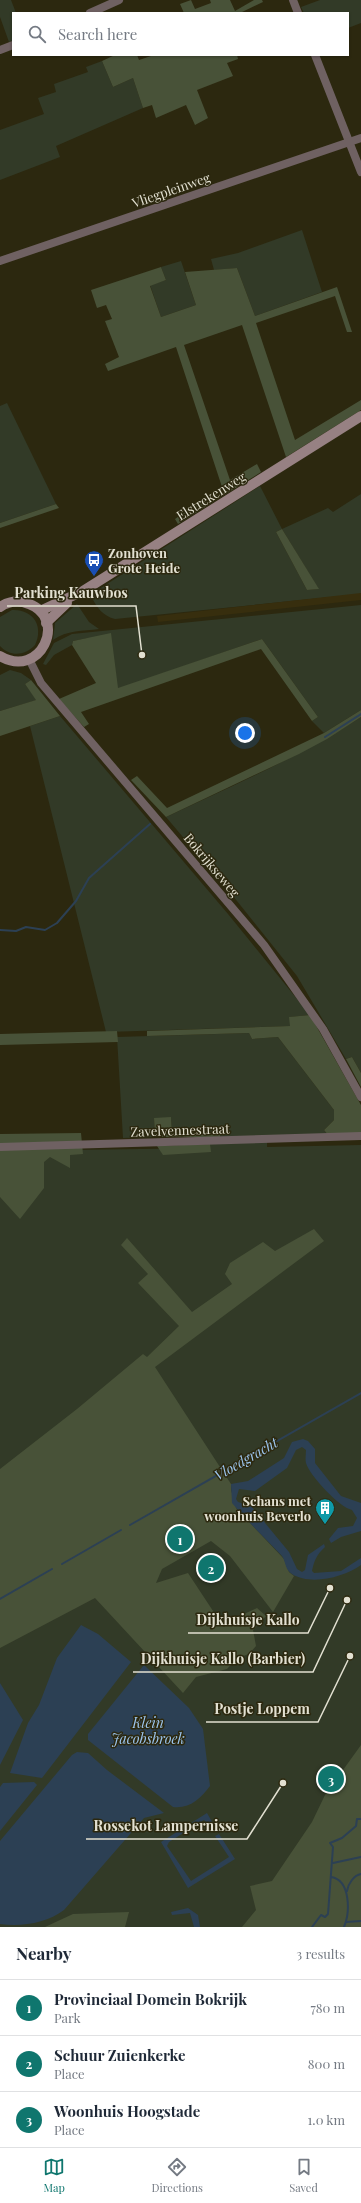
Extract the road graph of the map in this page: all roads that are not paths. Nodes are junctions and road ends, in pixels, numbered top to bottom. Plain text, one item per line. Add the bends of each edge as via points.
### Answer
1 (119, 0) edge
2 (293, 0) edge
3 (92, 12) edge
4 (298, 12) edge
5 (12, 45) edge
6 (0, 50) edge
7 (315, 56) edge
8 (361, 138) edge
9 (349, 141) junction
10 (361, 172) edge
11 (0, 261) edge
12 (361, 416) edge
13 (75, 596) junction
14 (0, 608) edge
15 (40, 611) junction
16 (46, 622) junction
17 (0, 656) edge
18 (30, 659) junction
19 (361, 1097) edge
20 (361, 1136) edge
21 (0, 1147) edge

1 - 3 street
2 - 4 street
5 - 6 street
7 - 9 street
8 - 9 street, Vliegpleinweg
9 - 10 street
9 - 11 street, Vliegpleinweg
12 - 13 street, Elstrekenweg
13 - 15 street, Elstrekenweg
13 - 16 street, Elstrekenweg
14 - 15 street via 14,602 24,602
15 - 16 street
16 - 18 street via 45,644 36,656
17 - 18 street via 13,662
18 - 19 street, Bokrijkseweg via 41,683 264,945 323,1029
20 - 21 street, Zavelvennestraat

